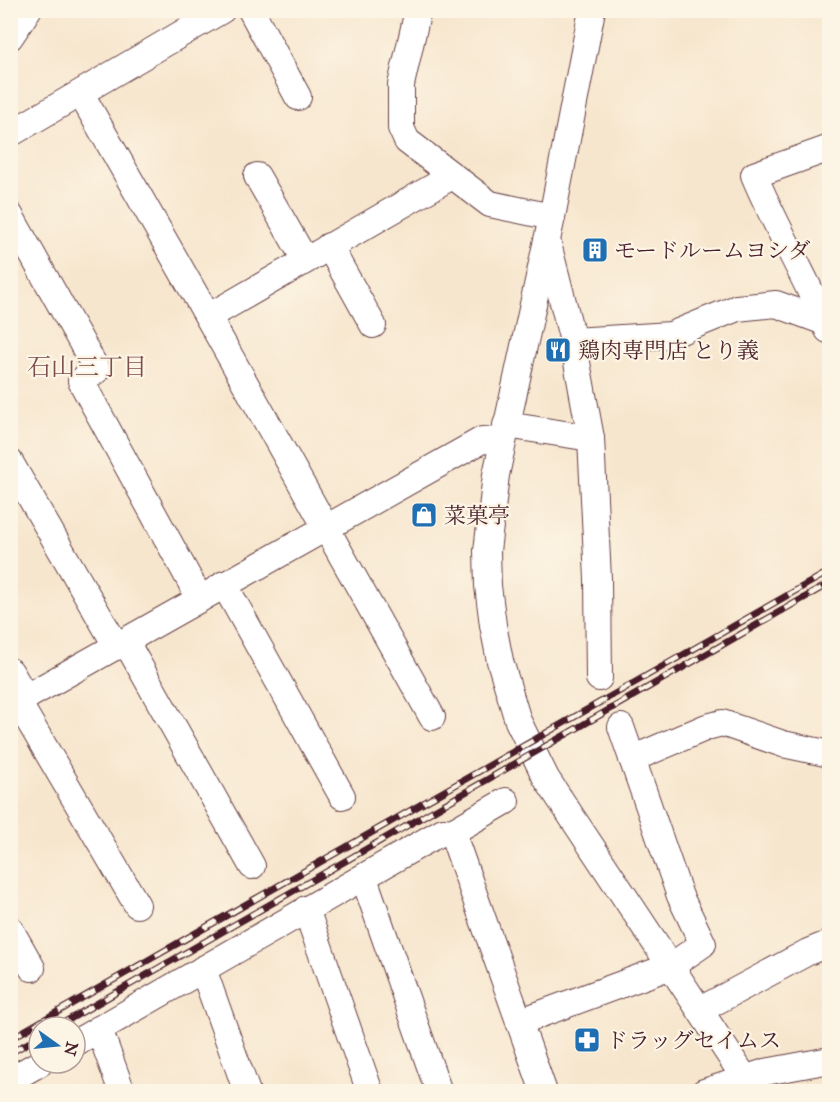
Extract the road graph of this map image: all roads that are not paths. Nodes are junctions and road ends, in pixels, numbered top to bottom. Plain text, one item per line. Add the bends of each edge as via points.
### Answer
1 (28, 10) edge
2 (222, 10) edge
3 (251, 10) edge
4 (418, 10) edge
5 (592, 10) edge
6 (10, 37) edge
7 (81, 94) junction
8 (298, 97) dead end
9 (10, 134) edge
10 (830, 148) edge
11 (257, 176) dead end
12 (452, 176) junction
13 (10, 215) edge
14 (549, 227) junction
15 (329, 246) junction
16 (305, 260) junction
17 (208, 316) junction
18 (828, 324) edge
19 (373, 325) dead end
20 (573, 341) junction
21 (504, 433) junction
22 (591, 438) junction
23 (10, 462) edge
24 (326, 529) junction
25 (224, 584) junction
26 (200, 598) junction
27 (122, 644) junction
28 (10, 671) edge
29 (599, 678) dead end
30 (18, 702) edge
31 (432, 717) dead end
32 (621, 727) dead end
33 (830, 754) edge
34 (632, 759) junction
35 (342, 796) dead end
36 (506, 801) dead end
37 (452, 832) junction
38 (252, 866) dead end
39 (364, 879) junction
40 (137, 905) dead end
41 (306, 909) junction
42 (10, 929) edge
43 (830, 942) edge
44 (671, 966) junction
45 (32, 968) dead end
46 (203, 969) junction
47 (700, 1010) junction
48 (519, 1022) junction
49 (99, 1029) junction
50 (87, 1036) edge
51 (830, 1060) edge
52 (27, 1070) edge
53 (10, 1080) edge
54 (748, 1084) edge
55 (122, 1092) edge
56 (247, 1092) edge
57 (370, 1092) edge
58 (439, 1092) edge
59 (544, 1092) edge
60 (704, 1092) edge

1 - 6 street
2 - 7 street
3 - 8 street
4 - 12 street via 401,85 401,128 407,141
5 - 14 street
7 - 9 street
7 - 17 street
10 - 18 street via 754,175
11 - 16 street
12 - 14 street via 490,204
12 - 15 street
13 - 26 street via 97,370 81,381
14 - 20 street
14 - 21 street
15 - 16 street
15 - 19 street
16 - 17 street
17 - 24 street
18 - 20 street via 776,304 737,308 671,335
20 - 22 street
21 - 22 street
21 - 24 street via 482,440
21 - 44 street via 491,512 488,586 500,661 518,721 546,778
22 - 29 street
23 - 27 street
24 - 25 street
24 - 31 street
25 - 26 street
25 - 35 street
26 - 27 street
27 - 30 street
27 - 38 street
28 - 30 street
30 - 40 street
32 - 34 street
33 - 34 street via 783,744 722,723
34 - 44 street via 680,896 703,944
36 - 37 street
37 - 39 street via 443,831
37 - 48 street
39 - 41 street
39 - 58 street
41 - 46 street
41 - 57 street
42 - 45 street
43 - 47 street
44 - 47 street
44 - 48 street
46 - 49 street
46 - 56 street
47 - 54 street
48 - 59 street
49 - 50 street
49 - 55 street
51 - 54 street
52 - 53 street
54 - 60 street

